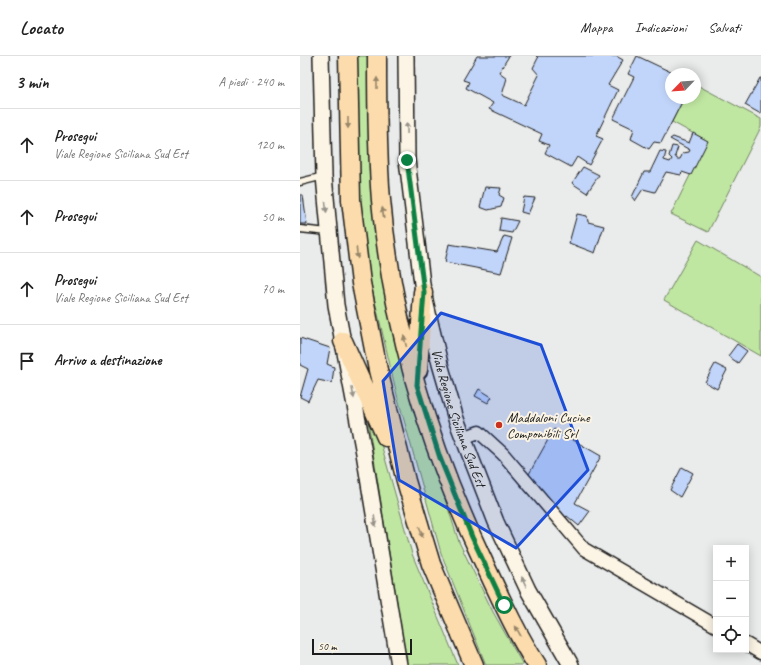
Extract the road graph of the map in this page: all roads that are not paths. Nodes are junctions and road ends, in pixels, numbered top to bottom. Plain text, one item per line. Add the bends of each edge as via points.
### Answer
1 (321, 56) edge
2 (348, 56) edge
3 (377, 56) edge
4 (406, 56) edge
5 (324, 176) junction
6 (300, 182) edge
7 (300, 229) edge
8 (328, 232) junction
9 (424, 292) junction
10 (343, 341) junction
11 (417, 385) junction
12 (463, 438) junction
13 (406, 481) junction
14 (713, 624) edge
15 (749, 646) edge
16 (761, 653) edge
17 (399, 665) edge
18 (474, 665) edge
19 (537, 665) edge
20 (571, 665) edge

1 - 5 street
2 -> 13 main road via 351,200 361,283 378,370
11 -> 3 main road, Viale Regione Siciliana Sud Est via 392,278 381,201 377,131
9 -> 4 street, Viale Regione Siciliana Sud Est via 407,160
5 - 6 lane
5 -> 8 street
7 - 8 lane
8 - 10 street via 336,305
9 - 11 main road
9 - 12 street, Viale Regione Siciliana Sud Est via 440,364
10 - 13 main road
10 -> 17 street
19 -> 11 main road, Viale Regione Siciliana Sud Est via 504,605 472,537 440,458
12 - 14 street via 479,432 503,454 584,549
20 -> 12 street, Viale Regione Siciliana Sud Est via 528,590 496,522
13 -> 18 main road via 431,564
15 - 16 street

